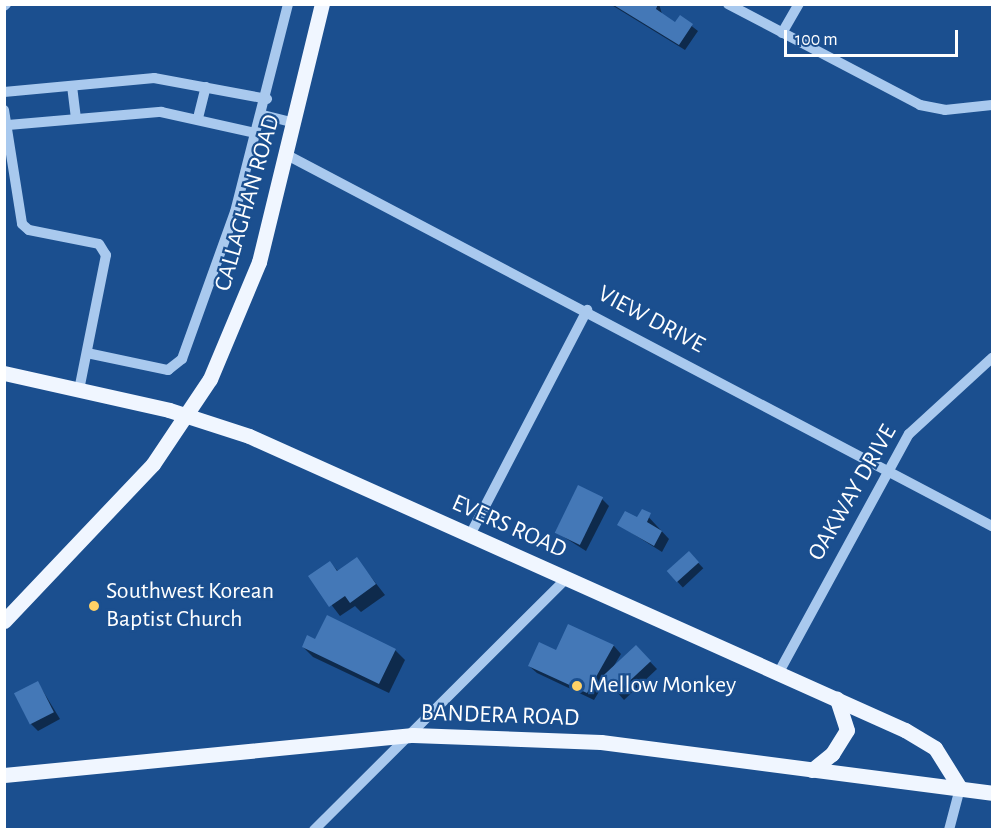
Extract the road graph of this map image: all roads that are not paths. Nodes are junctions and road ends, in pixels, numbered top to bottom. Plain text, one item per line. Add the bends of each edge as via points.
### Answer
1 (288, 4) edge
2 (321, 4) edge
3 (728, 4) edge
4 (799, 4) edge
5 (782, 33) junction
6 (72, 86) junction
7 (206, 87) junction
8 (4, 92) edge
9 (267, 99) junction
10 (993, 105) edge
11 (4, 110) edge
12 (263, 115) junction
13 (75, 118) junction
14 (198, 118) junction
15 (294, 123) junction
16 (8, 124) junction
17 (255, 133) junction
18 (287, 155) junction
19 (587, 310) junction
20 (87, 353) junction
21 (993, 358) edge
22 (4, 373) edge
23 (79, 390) junction
24 (189, 415) junction
25 (887, 468) junction
26 (993, 526) edge
27 (470, 535) junction
28 (567, 578) junction
29 (4, 621) edge
30 (779, 672) junction
31 (837, 699) junction
32 (413, 735) junction
33 (812, 770) junction
34 (4, 774) edge
35 (960, 788) junction
36 (993, 793) edge
37 (314, 830) edge
38 (949, 830) edge

1 - 9 street, CALLAGHAN ROAD
2 - 15 main road, CALLAGHAN ROAD
3 - 5 street
4 - 5 street
5 - 10 street via 921,105 945,111
6 - 7 street via 154,78
6 - 8 street
6 - 13 street
7 - 9 street
7 - 14 street
9 - 12 street, CALLAGHAN ROAD
11 - 16 street
12 - 15 street
12 - 17 street, CALLAGHAN ROAD
13 - 14 street via 150,112
13 - 16 street
14 - 17 street
15 - 18 main road, CALLAGHAN ROAD
16 - 20 street via 22,224 105,249
17 - 20 street, CALLAGHAN ROAD via 216,276 182,360 173,369
18 - 19 street, VIEW DRIVE
18 - 24 main road, CALLAGHAN ROAD via 249,290
19 - 25 street, VIEW DRIVE
19 - 27 street
20 - 23 street
21 - 25 street, OAKWAY DRIVE via 931,409
22 - 23 main road, EVERS ROAD
23 - 24 main road, EVERS ROAD
24 - 27 main road, EVERS ROAD via 249,436
24 - 29 main road, CALLAGHAN ROAD via 140,480
25 - 26 street, VIEW DRIVE
25 - 30 street, OAKWAY DRIVE
27 - 28 main road, EVERS ROAD
28 - 30 main road, EVERS ROAD
28 - 32 street
30 - 31 main road, EVERS ROAD
31 - 33 main road via 847,730 832,754
31 - 35 main road, EVERS ROAD via 935,748
32 - 33 main road, BANDERA ROAD via 601,742
32 - 34 main road, BANDERA ROAD
32 - 37 street
33 - 35 main road, BANDERA ROAD
35 - 36 main road, BANDERA ROAD
35 - 38 street

